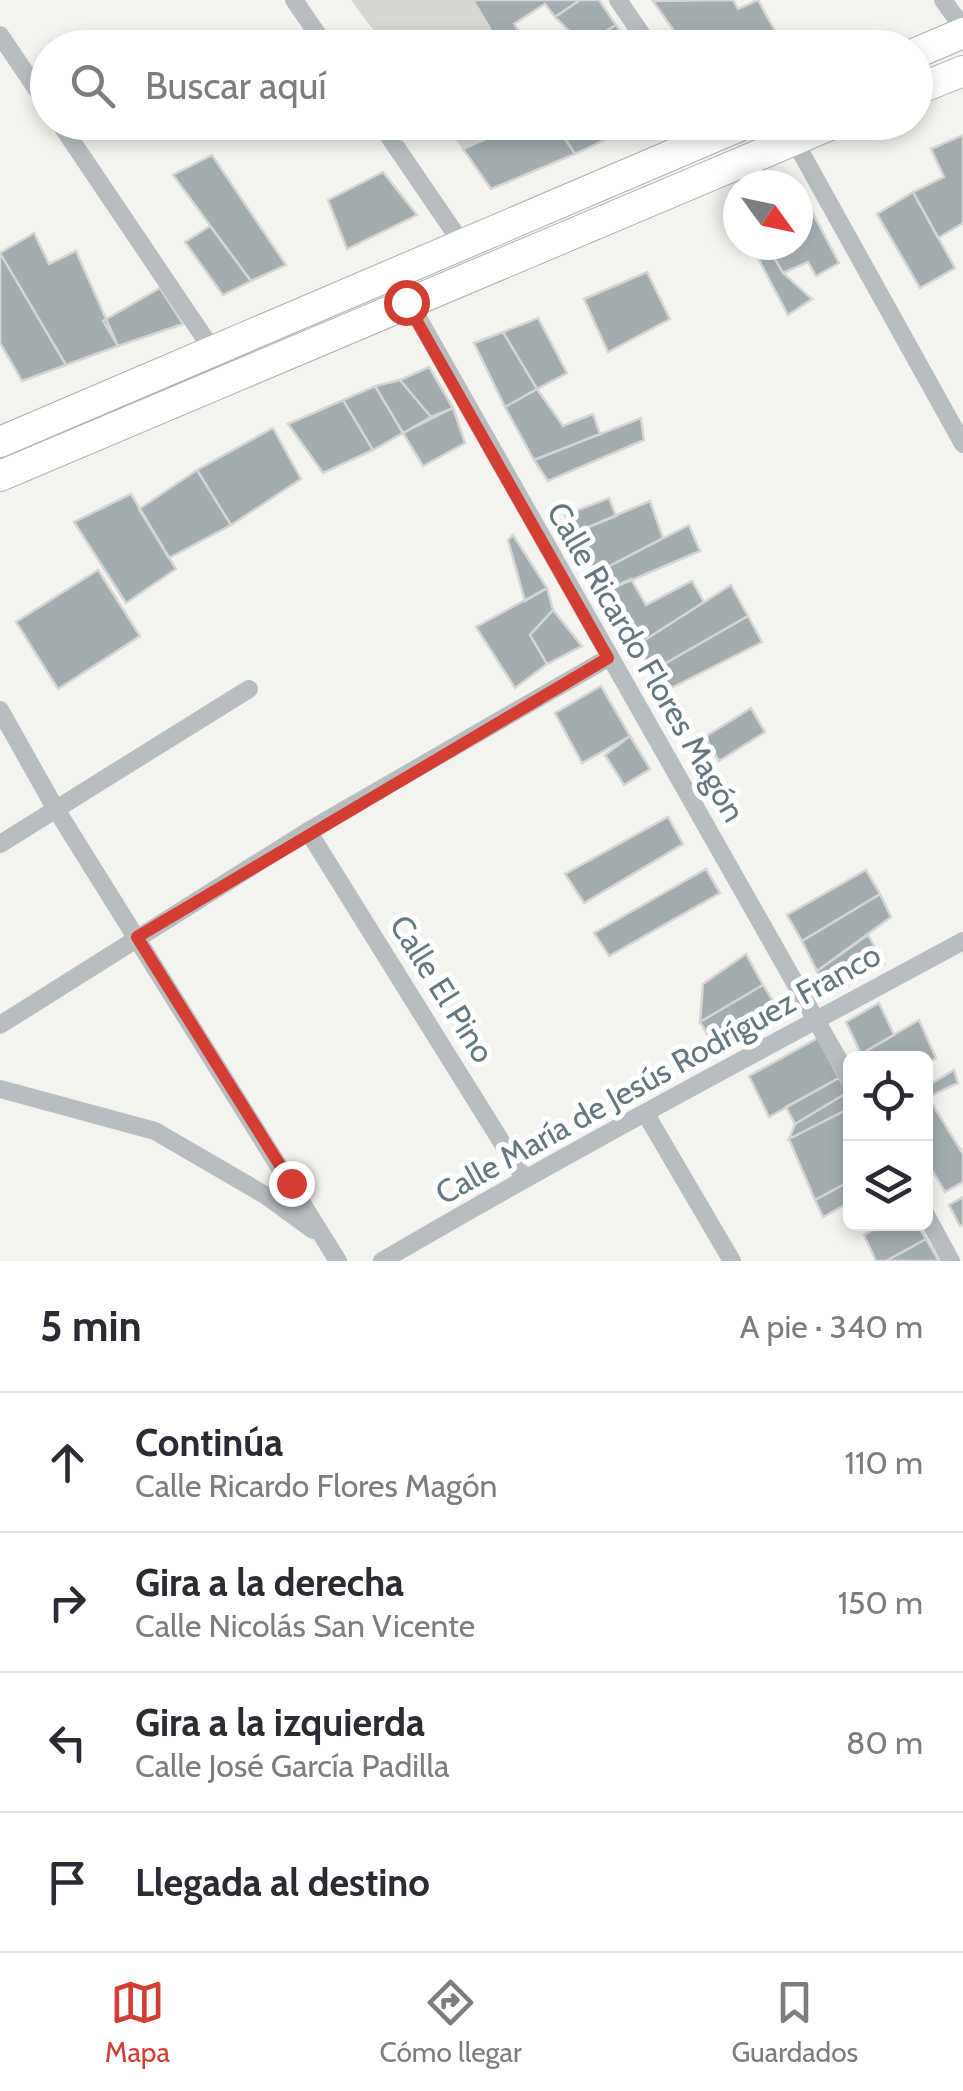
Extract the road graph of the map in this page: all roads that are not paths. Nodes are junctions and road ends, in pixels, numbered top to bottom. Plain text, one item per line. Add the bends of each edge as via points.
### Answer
1 (294, 0) edge
2 (618, 0) edge
3 (943, 0) edge
4 (314, 30) edge
5 (639, 30) edge
6 (963, 30) edge
7 (0, 35) edge
8 (933, 45) edge
9 (963, 70) edge
10 (30, 79) edge
11 (933, 83) edge
12 (71, 140) edge
13 (390, 140) edge
14 (686, 140) edge
15 (714, 140) edge
16 (773, 140) edge
17 (794, 140) edge
18 (730, 164) junction
19 (461, 242) junction
20 (400, 270) junction
21 (406, 302) junction
22 (214, 352) junction
23 (0, 442) edge
24 (963, 444) edge
25 (0, 476) edge
26 (608, 658) junction
27 (250, 689) dead end
28 (0, 710) edge
29 (54, 806) junction
30 (308, 831) junction
31 (0, 844) edge
32 (137, 937) junction
33 (963, 940) edge
34 (817, 1020) junction
35 (0, 1025) edge
36 (843, 1067) edge
37 (0, 1089) edge
38 (647, 1116) junction
39 (524, 1178) junction
40 (933, 1228) edge
41 (318, 1233) junction
42 (338, 1261) edge
43 (382, 1261) edge
44 (732, 1261) edge
45 (951, 1261) edge

1 - 4 street
2 - 5 street
3 - 6 street
6 - 8 main road
7 - 10 street
9 - 11 main road
12 - 22 street
13 - 19 street
14 - 19 main road
15 - 18 street
16 - 18 main road
17 - 24 street
18 - 21 main road
19 - 20 main road
20 - 21 street, Calle Ricardo Flores Magón
20 - 22 main road
21 - 25 main road
21 - 26 street, Calle Ricardo Flores Magón
22 - 23 main road
26 - 30 street
26 - 34 street, Calle Ricardo Flores Magón
27 - 29 street
28 - 29 street
29 - 31 street
29 - 32 street
30 - 32 street
30 - 39 street, Calle El Pino
32 - 35 street
32 - 41 street
33 - 34 street, Calle María de Jesús Rodríguez Franco
34 - 36 street, Calle Ricardo Flores Magón
34 - 38 street, Calle María de Jesús Rodríguez Franco
37 - 41 street via 156,1131
38 - 39 street, Calle María de Jesús Rodríguez Franco
38 - 44 street
39 - 43 street, Calle María de Jesús Rodríguez Franco
40 - 45 street
41 - 42 street

